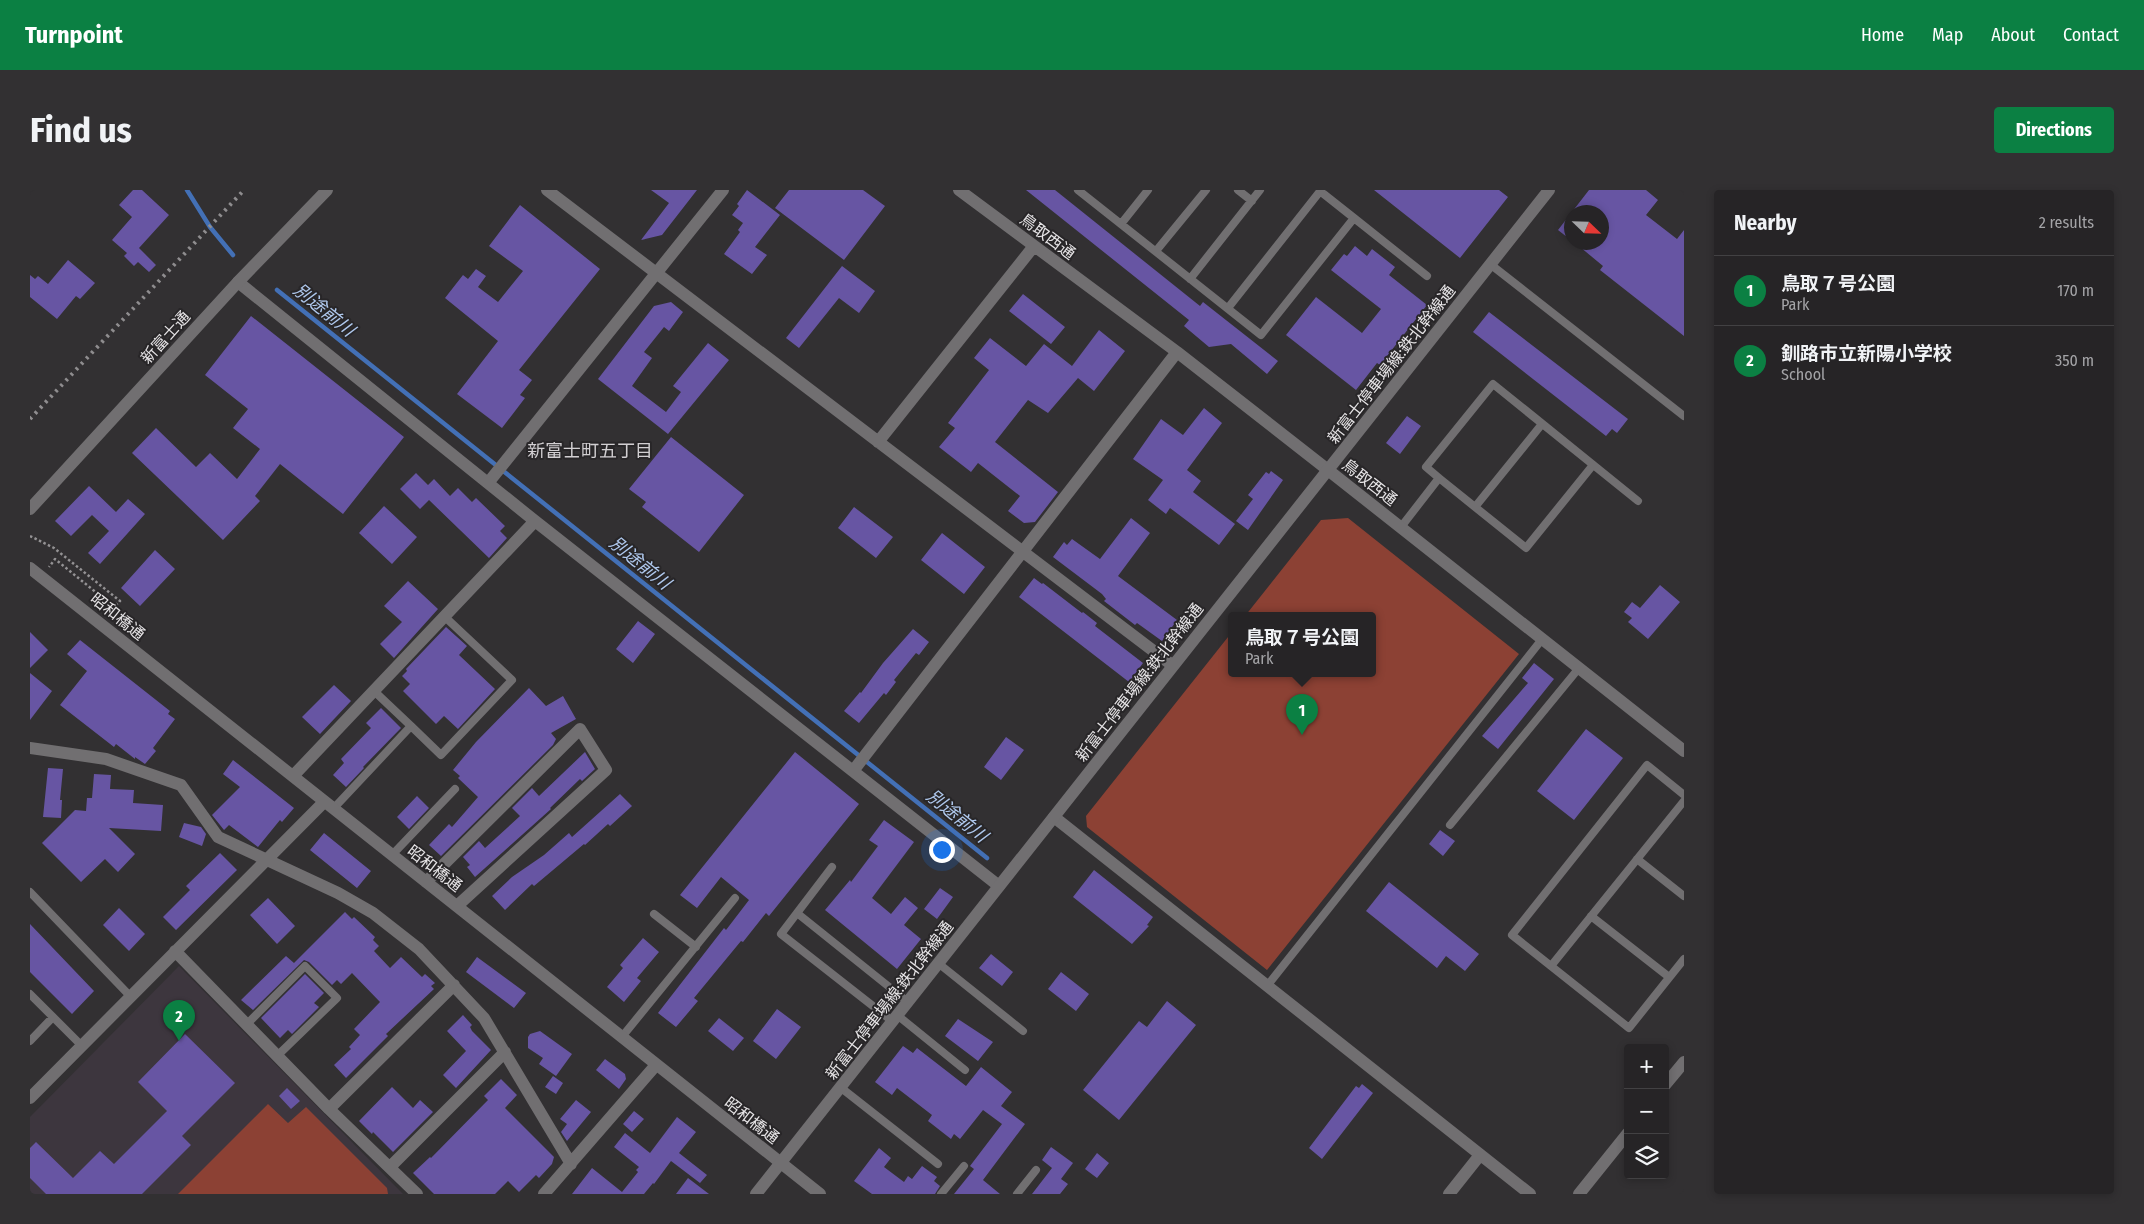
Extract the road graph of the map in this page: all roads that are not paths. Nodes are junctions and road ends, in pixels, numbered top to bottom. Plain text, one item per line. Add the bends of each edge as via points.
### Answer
1 (327, 190) edge
2 (547, 190) edge
3 (723, 190) edge
4 (959, 190) edge
5 (1148, 190) edge
6 (1206, 190) edge
7 (1238, 190) edge
8 (1260, 190) edge
9 (1549, 190) edge
10 (1082, 191) edge
11 (1320, 191) edge
12 (1252, 201) junction
13 (1354, 218) junction
14 (1121, 224) junction
15 (1034, 246) junction
16 (1156, 251) junction
17 (1490, 264) junction
18 (656, 273) junction
19 (1427, 276) dead end
20 (1190, 279) junction
21 (238, 282) junction
22 (1228, 308) junction
23 (1177, 352) junction
24 (1684, 416) edge
25 (1542, 424) junction
26 (878, 442) junction
27 (1593, 465) junction
28 (1328, 470) junction
29 (1439, 478) junction
30 (488, 483) junction
31 (1638, 501) dead end
32 (1475, 507) junction
33 (30, 509) edge
34 (535, 521) junction
35 (1401, 527) junction
36 (1023, 551) junction
37 (30, 568) edge
38 (444, 616) junction
39 (1543, 638) junction
40 (1172, 665) junction
41 (1579, 668) junction
42 (374, 690) junction
43 (411, 726) junction
44 (30, 748) edge
45 (1684, 751) edge
46 (853, 771) junction
47 (293, 776) junction
48 (455, 789) dead end
49 (1684, 795) edge
50 (1684, 801) edge
51 (329, 805) junction
52 (1054, 817) junction
53 (1450, 825) dead end
54 (392, 855) junction
55 (1637, 859) junction
56 (266, 860) junction
57 (832, 868) dead end
58 (426, 882) junction
59 (999, 886) junction
60 (30, 892) edge
61 (1684, 896) edge
62 (735, 898) dead end
63 (456, 906) junction
64 (797, 913) junction
65 (654, 914) dead end
66 (1591, 916) junction
67 (696, 947) junction
68 (175, 951) junction
69 (1684, 959) edge
70 (938, 963) junction
71 (1551, 966) junction
72 (1669, 977) junction
73 (454, 985) junction
74 (1267, 986) junction
75 (30, 994) edge
76 (131, 997) junction
77 (908, 1002) junction
78 (53, 1017) junction
79 (895, 1018) junction
80 (247, 1024) junction
81 (1023, 1031) dead end
82 (622, 1038) junction
83 (30, 1041) edge
84 (82, 1046) junction
85 (505, 1052) junction
86 (277, 1056) junction
87 (1684, 1062) edge
88 (656, 1066) junction
89 (965, 1070) dead end
90 (1669, 1080) edge
91 (840, 1087) junction
92 (30, 1098) edge
93 (329, 1109) junction
94 (1627, 1134) edge
95 (1480, 1155) junction
96 (781, 1163) junction
97 (571, 1164) junction
98 (938, 1164) dead end
99 (964, 1166) dead end
100 (390, 1167) junction
101 (1036, 1170) dead end
102 (417, 1194) edge
103 (544, 1194) edge
104 (756, 1194) edge
105 (820, 1194) edge
106 (941, 1194) edge
107 (1017, 1194) edge
108 (1449, 1194) edge
109 (1530, 1194) edge
110 (1579, 1194) edge

1 - 21 street, 新富士通
2 - 18 street
3 - 18 street
4 - 15 street, 鳥取西通
5 - 14 lane
6 - 16 lane
7 - 12 lane
8 - 12 lane
9 - 17 street, 新富士停車場線:鉄北幹線通
10 - 14 lane
11 - 13 lane
11 - 22 lane
12 - 20 lane
13 - 19 lane
13 - 22 lane via 1262,335
14 - 16 lane
15 - 23 street, 鳥取西通
15 - 26 street
16 - 20 lane
17 - 24 lane
17 - 28 street, 新富士停車場線:鉄北幹線通
18 - 26 street
18 - 30 street
20 - 22 lane
21 - 30 street
21 - 33 street, 新富士通
23 - 28 street, 鳥取西通
23 - 36 street
25 - 27 lane
25 - 29 lane via 1492,384 1426,467
25 - 32 lane
26 - 36 street
27 - 31 lane
27 - 32 lane via 1526,548
28 - 35 street, 鳥取西通
28 - 40 street, 新富士停車場線:鉄北幹線通
29 - 32 lane
29 - 35 lane
30 - 34 street
34 - 38 street
34 - 46 street
35 - 39 street, 鳥取西通
36 - 40 street
36 - 46 street
37 - 47 street, 昭和橋通
38 - 42 street
38 - 43 lane via 512,680 442,755
39 - 41 street, 鳥取西通
39 - 74 lane
40 - 52 street, 新富士停車場線:鉄北幹線通
41 - 45 street, 鳥取西通
41 - 53 lane
42 - 43 lane
42 - 47 street
43 - 51 lane
44 - 56 street via 106,759 180,784 218,837
46 - 59 street
47 - 51 street, 昭和橋通
48 - 54 lane
49 - 71 lane via 1647,766 1512,935
50 - 55 lane
51 - 54 street, 昭和橋通
51 - 56 street
52 - 59 street, 新富士停車場線:鉄北幹線通
52 - 74 street
54 - 58 street, 昭和橋通
55 - 61 lane
55 - 66 lane
56 - 68 street
56 - 73 street via 373,913 419,949
57 - 64 lane
58 - 63 street, 昭和橋通
58 - 63 street via 580,729 606,770
59 - 70 street, 新富士停車場線:鉄北幹線通
60 - 76 lane
62 - 67 lane
63 - 82 street, 昭和橋通
64 - 77 lane
64 - 79 lane via 781,934
65 - 67 lane
66 - 71 lane
66 - 72 lane
67 - 82 lane
68 - 76 street
68 - 80 street
69 - 72 lane
70 - 77 street, 新富士停車場線:鉄北幹線通
70 - 81 lane
71 - 72 lane via 1629,1028
73 - 85 street via 484,1018
73 - 93 street
74 - 95 street
75 - 78 lane
76 - 84 street
77 - 79 street, 新富士停車場線:鉄北幹線通
78 - 83 lane
78 - 84 lane
79 - 89 lane
79 - 91 street, 新富士停車場線:鉄北幹線通
80 - 86 street
80 - 86 lane via 306,966 337,998
82 - 88 street, 昭和橋通
84 - 92 street
85 - 97 street
85 - 100 street
86 - 93 street
87 - 90 street
88 - 96 street, 昭和橋通
88 - 97 street
91 - 96 street, 新富士停車場線:鉄北幹線通
91 - 98 lane
93 - 100 street
94 - 110 street
95 - 108 street
95 - 109 street
96 - 104 street, 新富士停車場線:鉄北幹線通
96 - 105 street, 昭和橋通
97 - 103 street
99 - 106 lane
100 - 102 street
101 - 107 lane

